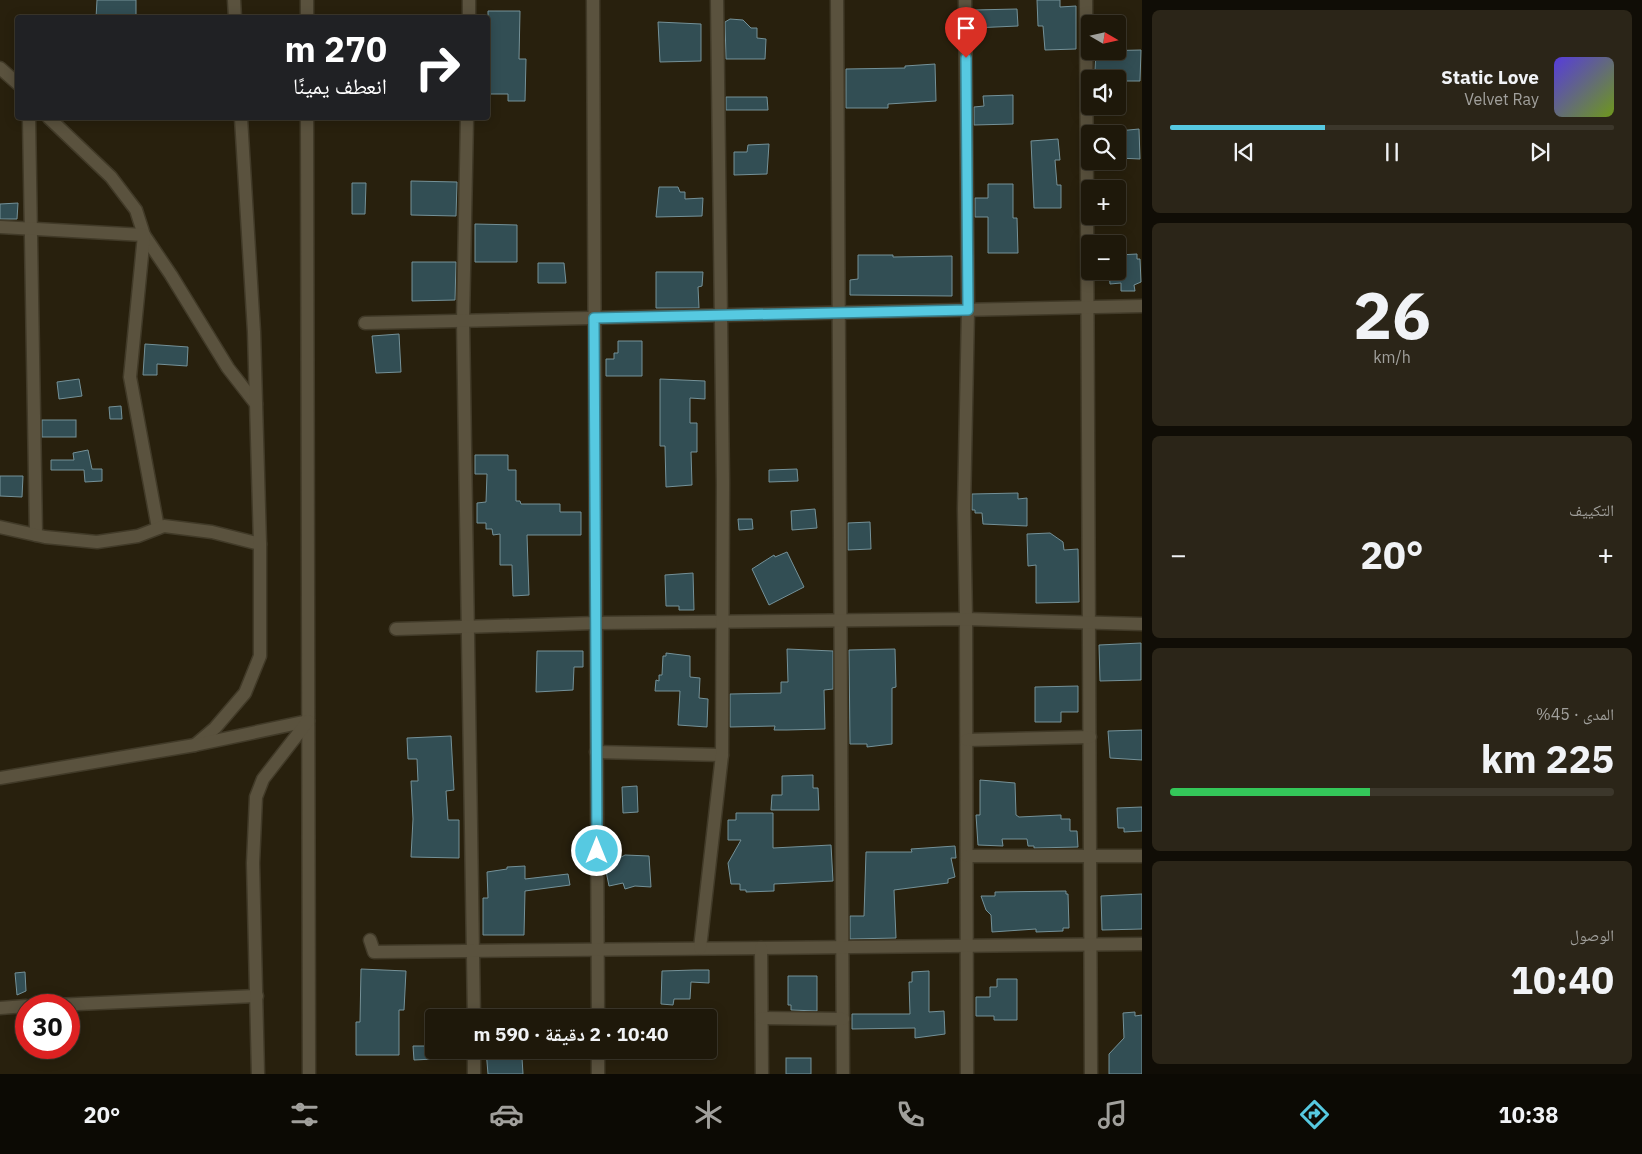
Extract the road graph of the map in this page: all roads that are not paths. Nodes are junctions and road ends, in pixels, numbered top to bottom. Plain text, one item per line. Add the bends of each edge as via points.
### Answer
1 (234, 0) edge
2 (307, 0) edge
3 (469, 0) edge
4 (593, 0) edge
5 (717, 0) edge
6 (837, 0) edge
7 (965, 0) edge
8 (1086, 0) edge
9 (236, 15) edge
10 (307, 15) edge
11 (469, 15) edge
12 (0, 68) edge
13 (15, 81) edge
14 (29, 120) edge
15 (51, 120) edge
16 (242, 120) edge
17 (308, 120) edge
18 (467, 120) edge
19 (0, 227) edge
20 (31, 229) junction
21 (144, 235) junction
22 (1142, 306) edge
23 (1088, 307) junction
24 (968, 310) junction
25 (839, 313) junction
26 (722, 315) junction
27 (594, 318) junction
28 (463, 321) junction
29 (366, 323) dead end
30 (256, 404) junction
31 (0, 527) edge
32 (158, 528) junction
33 (36, 535) junction
34 (260, 544) junction
35 (966, 619) junction
36 (840, 621) junction
37 (724, 622) junction
38 (596, 623) junction
39 (1089, 623) junction
40 (1142, 624) edge
41 (468, 627) junction
42 (396, 629) dead end
43 (308, 721) junction
44 (1090, 737) junction
45 (967, 740) junction
46 (195, 745) junction
47 (596, 752) junction
48 (722, 755) junction
49 (0, 778) edge
50 (967, 856) junction
51 (1090, 856) junction
52 (1142, 856) edge
53 (370, 940) dead end
54 (1142, 944) edge
55 (1091, 945) junction
56 (967, 946) junction
57 (842, 947) junction
58 (700, 948) junction
59 (761, 948) junction
60 (474, 950) junction
61 (597, 950) junction
62 (257, 996) junction
63 (80, 1004) edge
64 (15, 1007) edge
65 (0, 1008) edge
66 (474, 1009) edge
67 (598, 1009) edge
68 (762, 1018) junction
69 (843, 1019) junction
70 (474, 1059) edge
71 (598, 1059) edge
72 (258, 1074) edge
73 (309, 1074) edge
74 (474, 1074) edge
75 (598, 1074) edge
76 (762, 1074) edge
77 (843, 1074) edge
78 (967, 1074) edge
79 (1091, 1074) edge

1 - 9 street
2 - 10 street
3 - 11 street
4 - 27 street
5 - 26 street
6 - 25 street
7 - 24 street
8 - 23 street
12 - 13 street
14 - 20 street
15 - 21 street via 111,177 136,210
16 - 30 street
17 - 43 street
18 - 28 street
19 - 20 street
20 - 21 street
20 - 33 street
21 - 30 street via 228,368
21 - 32 street via 130,377
22 - 23 street
23 - 24 street
23 - 39 street
24 - 25 street
24 - 35 street via 964,454
25 - 26 street
25 - 36 street
26 - 27 street
26 - 37 street
27 - 28 street
27 - 38 street
28 - 29 street
28 - 41 street
30 - 34 street
31 - 33 street
32 - 33 street via 138,536 97,542
32 - 34 street via 212,532
34 - 46 street via 260,656 245,693 215,728
35 - 36 street
35 - 39 street
35 - 45 street
36 - 37 street
36 - 57 street
37 - 38 street
37 - 48 street
38 - 41 street
38 - 47 street
39 - 40 street
39 - 44 street
41 - 42 street
41 - 60 street
43 - 46 street
43 - 62 street via 263,779 256,797 253,863
43 - 73 street
44 - 45 street
44 - 51 street
45 - 50 street
46 - 49 street
47 - 48 street
47 - 61 street
48 - 58 street
50 - 51 street
50 - 56 street
51 - 52 street
51 - 55 street
53 - 60 street via 374,952
54 - 55 street
55 - 56 street
55 - 79 street
56 - 57 street
56 - 78 street
57 - 59 street
57 - 69 street
58 - 59 street
58 - 61 street
59 - 68 street
60 - 61 street
60 - 66 street
61 - 67 street
62 - 63 street
62 - 72 street
64 - 65 street
68 - 69 street
68 - 76 street
69 - 77 street
70 - 74 street
71 - 75 street

